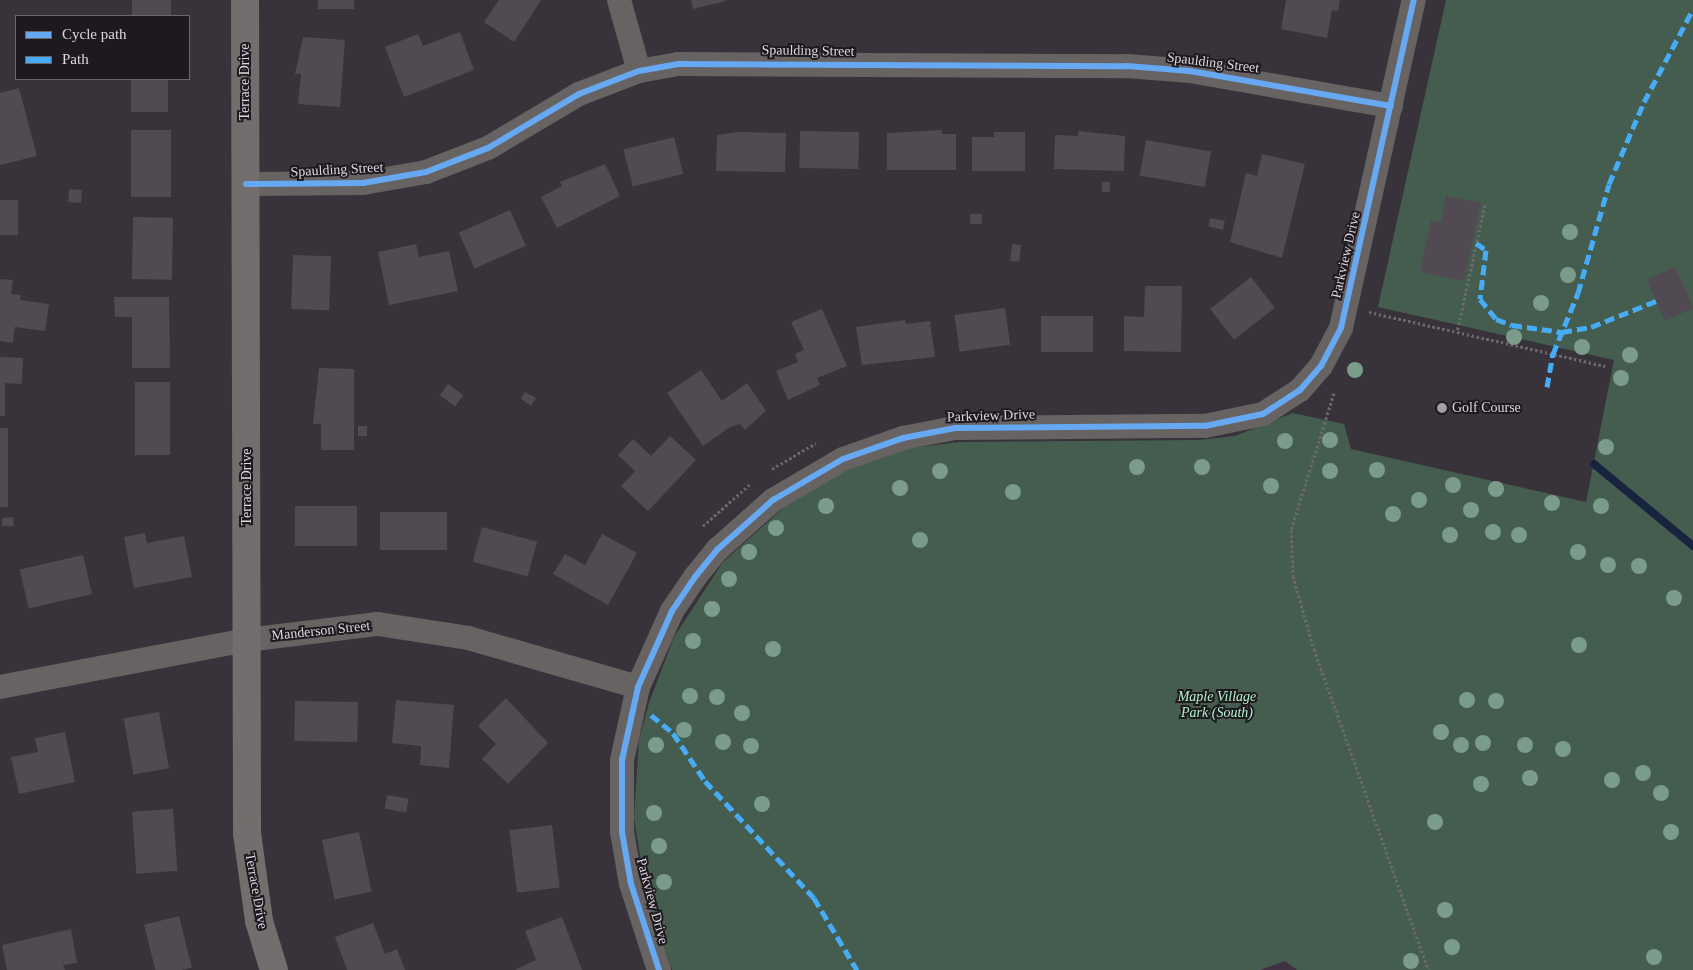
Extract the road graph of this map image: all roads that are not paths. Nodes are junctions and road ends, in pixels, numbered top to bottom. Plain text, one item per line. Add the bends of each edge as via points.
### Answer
1 (245, 0) edge
2 (619, 0) edge
3 (1414, 0) edge
4 (638, 71) junction
5 (1391, 106) junction
6 (246, 184) junction
7 (247, 640) junction
8 (0, 687) edge
9 (638, 687) junction
10 (274, 970) edge
11 (659, 970) edge

1 - 6 street, Terrace Drive
2 - 4 street
3 - 5 street, Parkview Drive
4 - 5 street, Spaulding Street via 726,63 1127,66 1200,72
4 - 6 street, Spaulding Street via 580,94 488,148 426,172 363,183
5 - 9 street, Parkview Drive via 1341,328 1321,366 1300,390 1279,406 1236,422 955,428 903,438 843,459 773,500 718,549 672,611
6 - 7 street, Terrace Drive
7 - 8 street, Manderson Street
7 - 9 street, Manderson Street via 337,626 414,627 468,638
7 - 10 street, Terrace Drive via 250,871
9 - 11 street, Parkview Drive via 622,760 622,832 631,884

